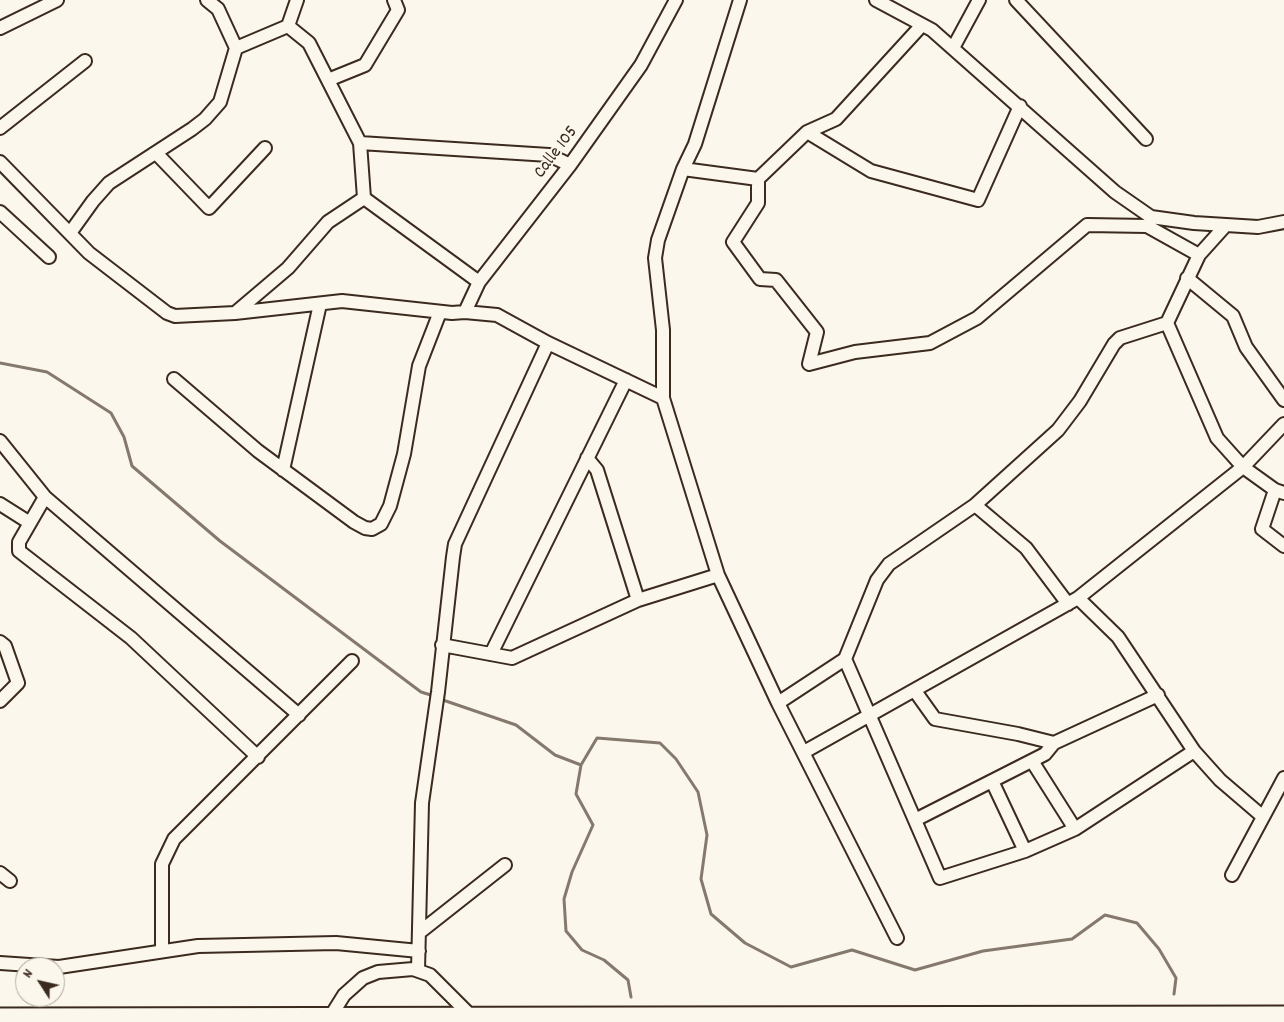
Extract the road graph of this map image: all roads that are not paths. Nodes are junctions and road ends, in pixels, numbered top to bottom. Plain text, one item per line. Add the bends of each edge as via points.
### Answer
1 (57, 0) edge
2 (207, 0) edge
3 (297, 0) edge
4 (394, 0) edge
5 (676, 0) edge
6 (740, 0) edge
7 (876, 0) edge
8 (980, 0) edge
9 (1016, 0) edge
10 (288, 26) junction
11 (922, 26) junction
12 (0, 28) edge
13 (236, 48) junction
14 (954, 48) junction
15 (85, 61) dead end
16 (328, 80) junction
17 (1020, 106) junction
18 (0, 128) edge
19 (807, 132) junction
20 (1146, 139) dead end
21 (360, 143) junction
22 (265, 148) dead end
23 (156, 153) junction
24 (0, 162) edge
25 (570, 165) junction
26 (683, 168) junction
27 (758, 179) junction
28 (364, 198) junction
29 (0, 212) edge
30 (1149, 221) junction
31 (1284, 222) edge
32 (1226, 225) junction
33 (70, 234) junction
34 (1199, 255) junction
35 (49, 257) dead end
36 (1187, 278) junction
37 (479, 282) junction
38 (320, 304) junction
39 (452, 312) junction
40 (235, 314) junction
41 (1167, 323) junction
42 (548, 343) junction
43 (174, 379) dead end
44 (626, 380) junction
45 (662, 398) junction
46 (1284, 400) edge
47 (1284, 424) edge
48 (0, 441) edge
49 (587, 458) junction
50 (1242, 467) junction
51 (283, 470) junction
52 (1280, 491) edge
53 (45, 497) junction
54 (0, 504) edge
55 (975, 505) junction
56 (30, 523) junction
57 (1284, 546) edge
58 (718, 575) junction
59 (638, 600) junction
60 (1073, 601) junction
61 (0, 642) edge
62 (442, 645) junction
63 (491, 654) junction
64 (845, 659) junction
65 (352, 661) dead end
66 (915, 691) junction
67 (1158, 694) junction
68 (0, 701) edge
69 (778, 703) junction
70 (870, 714) junction
71 (299, 715) junction
72 (1054, 743) junction
73 (1194, 750) junction
74 (804, 752) junction
75 (258, 757) junction
76 (1032, 761) junction
77 (1284, 778) edge
78 (992, 781) junction
79 (1262, 816) junction
80 (916, 820) junction
81 (1075, 829) junction
82 (1025, 851) junction
83 (505, 865) dead end
84 (0, 873) edge
85 (1232, 874) dead end
86 (10, 881) dead end
87 (420, 932) junction
88 (897, 938) dead end
89 (418, 950) junction
90 (162, 951) junction
91 (0, 963) edge
92 (418, 970) junction
93 (1284, 1006) edge
94 (1228, 1017) junction
95 (1284, 1017) edge
96 (0, 1019) edge
97 (329, 1019) junction
98 (474, 1019) junction

1 - 12 street
2 - 13 street via 218,9
3 - 10 street
4 - 16 street via 398,10 365,65
5 - 25 street, Calle 105 via 642,65
6 - 26 street via 695,144
7 - 11 street
8 - 14 street
9 - 20 street
10 - 13 street
10 - 16 street via 309,43
11 - 14 street
11 - 19 street via 836,119
13 - 23 street via 220,102 206,119
14 - 17 street
15 - 18 street
16 - 21 street
17 - 19 street via 978,200 871,172
17 - 30 street
19 - 27 street
21 - 25 street via 549,155
21 - 28 street
22 - 23 street via 209,208
23 - 33 street via 109,183
24 - 33 street
25 - 37 street, Calle 105
26 - 27 street
26 - 45 street via 662,222 655,258 663,330
27 - 30 street via 758,203 733,242 760,279 776,280 817,332 809,364 854,352 930,343 977,318 1087,225
28 - 37 street
28 - 40 street via 328,222 288,268
29 - 35 street
30 - 32 street
30 - 34 street
31 - 32 street via 1258,228
32 - 34 street
33 - 40 street via 89,253 167,314
34 - 36 street
36 - 41 street
36 - 46 street via 1233,316 1246,347
37 - 39 street, Calle 105
38 - 39 street via 342,301
38 - 40 street
38 - 51 street
39 - 42 street via 497,315
39 - 51 street, Calle 105 via 419,366 404,454 390,506 381,524 372,529 362,527
41 - 50 street via 1217,438
41 - 55 street via 1120,338 1058,430
42 - 44 street
42 - 62 street via 456,544
43 - 51 street
44 - 45 street
44 - 49 street
45 - 58 street
47 - 50 street
48 - 53 street
49 - 59 street via 597,470
49 - 63 street
50 - 52 street
50 - 60 street
52 - 57 street via 1262,529
53 - 56 street
53 - 71 street
54 - 56 street
55 - 60 street via 1026,548
55 - 64 street via 882,571
56 - 75 street via 18,546 21,554 130,638
58 - 59 street
58 - 69 street
59 - 63 street via 512,658
60 - 66 street
60 - 67 street via 1118,637
61 - 68 street via 5,646 18,683
62 - 63 street
62 - 87 street via 422,802
64 - 69 street
64 - 70 street
65 - 71 street
66 - 70 street
66 - 72 street via 935,720
67 - 72 street
67 - 73 street
69 - 74 street
70 - 74 street
70 - 80 street
71 - 75 street
72 - 76 street via 1045,754
73 - 79 street via 1220,780
73 - 81 street
74 - 88 street
75 - 90 street via 168,848 162,864
76 - 78 street
76 - 81 street
77 - 79 street
78 - 80 street
78 - 82 street
79 - 85 street
80 - 82 street via 940,878
81 - 82 street
83 - 87 street
84 - 86 street
87 - 89 street
89 - 90 street via 336,943 198,946
89 - 92 street
90 - 91 street via 59,967
92 - 97 street via 378,972 363,978 344,995
92 - 98 street via 430,975
93 - 94 main road
94 - 95 main road
94 - 98 main road
96 - 97 main road
97 - 98 main road

